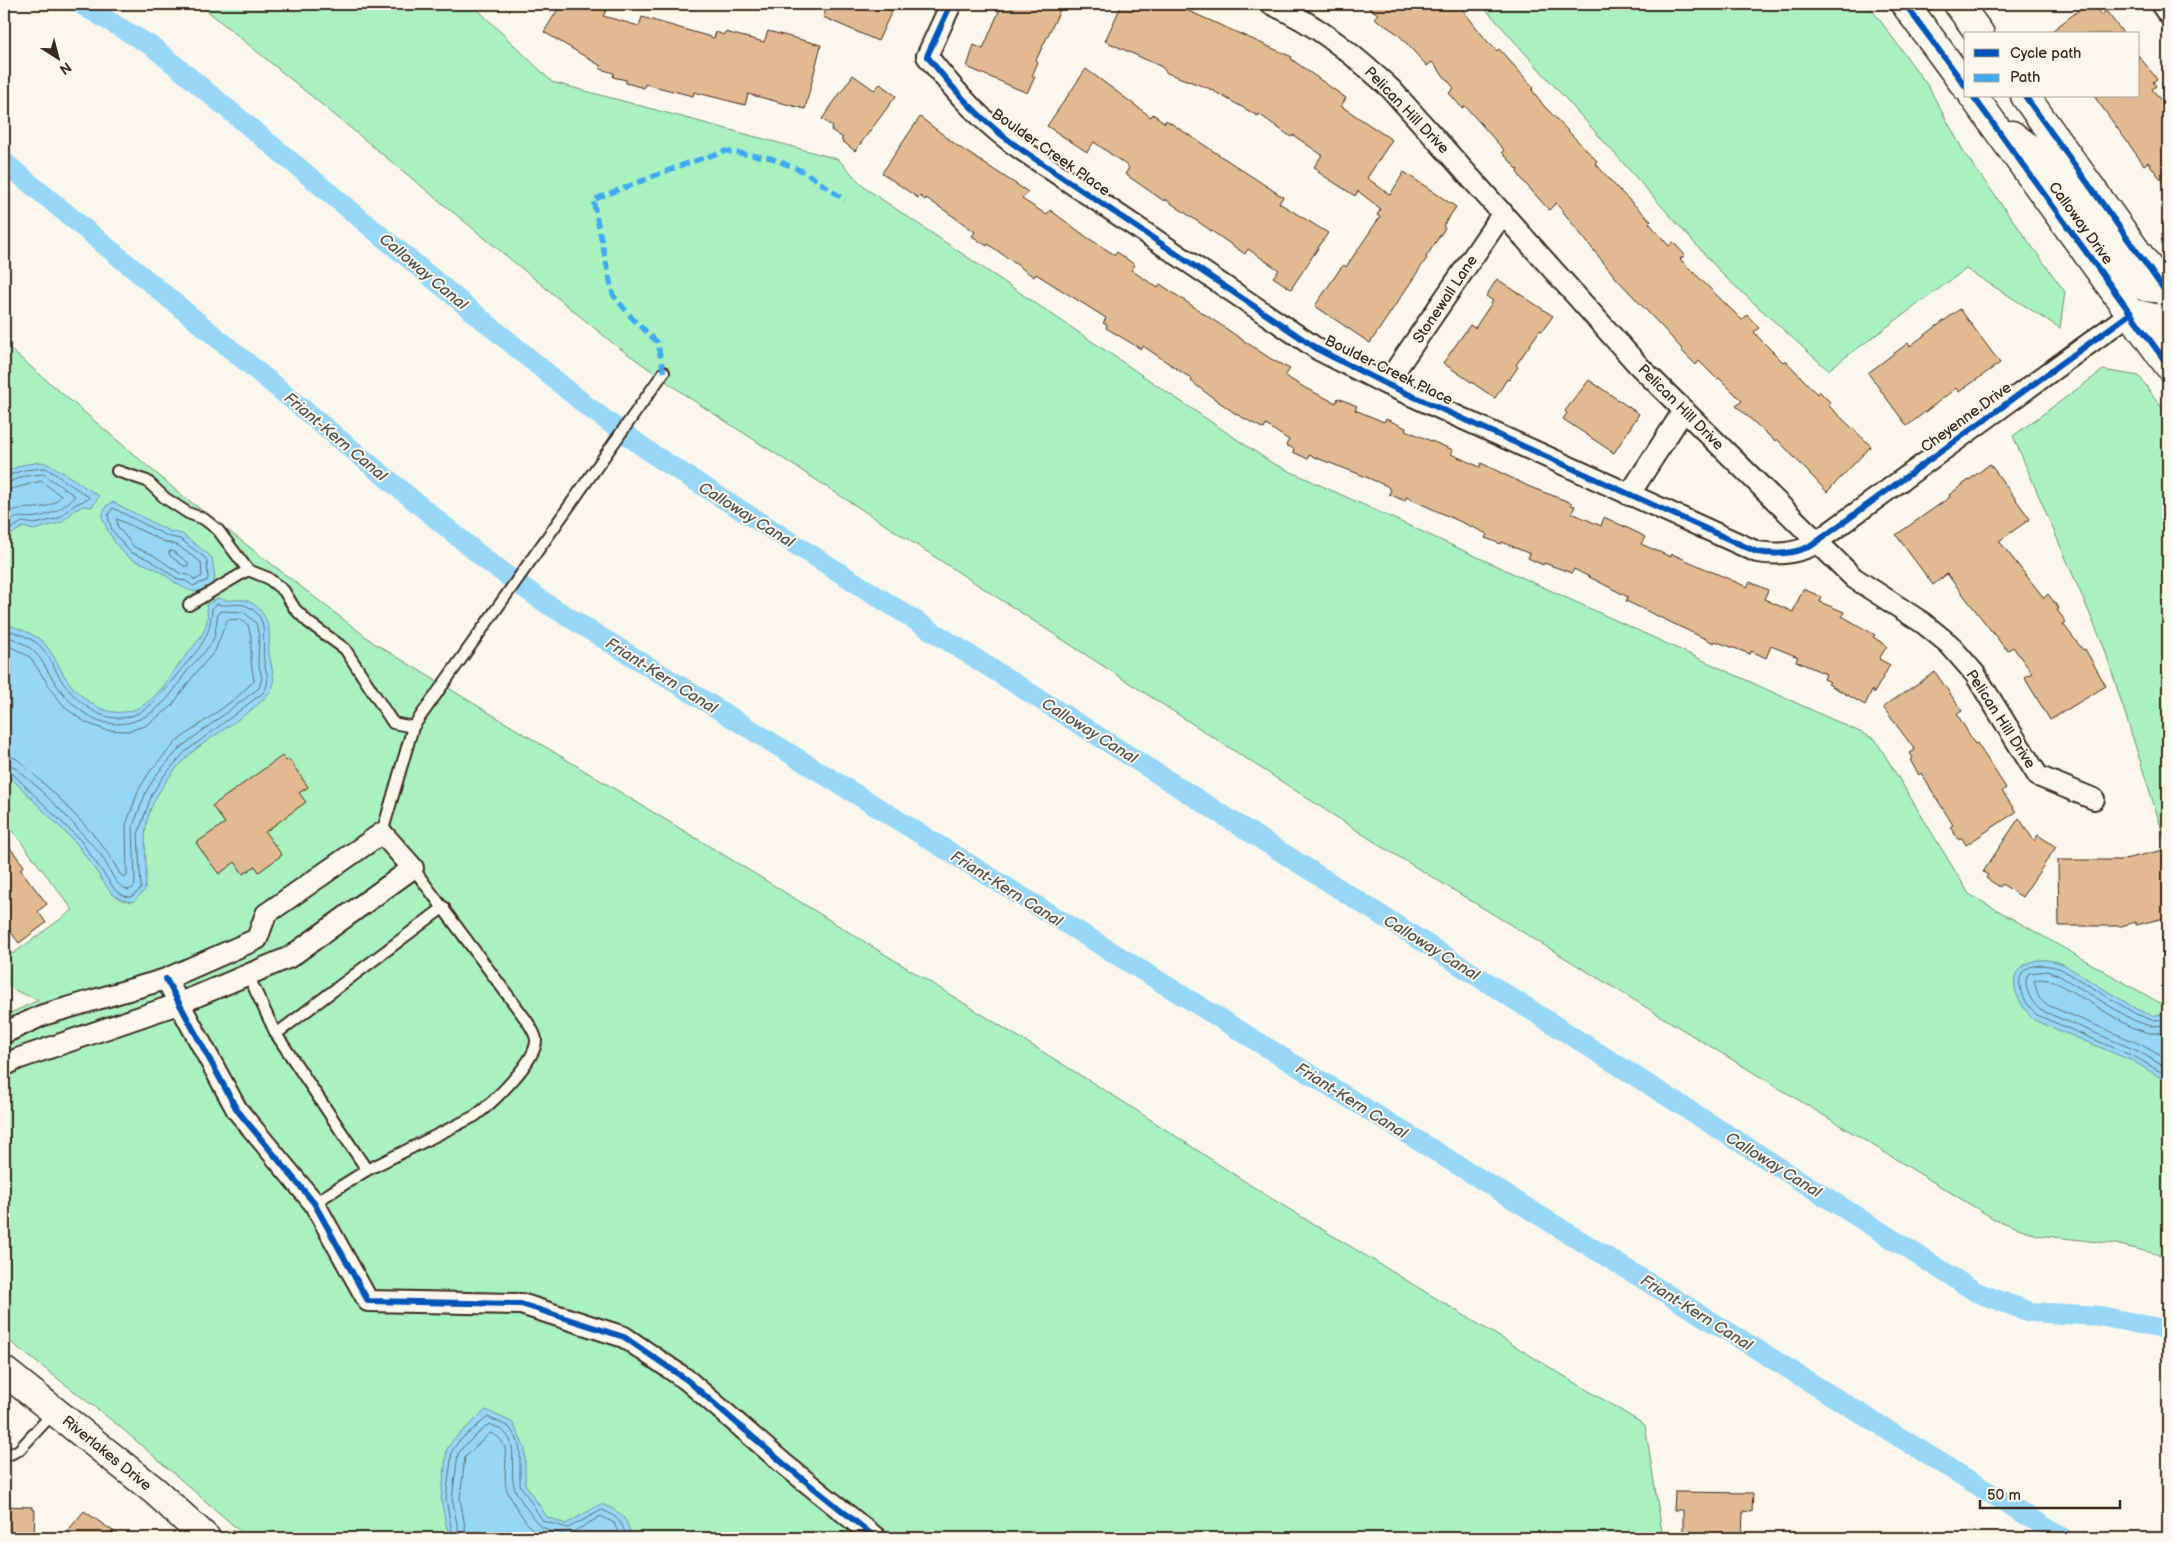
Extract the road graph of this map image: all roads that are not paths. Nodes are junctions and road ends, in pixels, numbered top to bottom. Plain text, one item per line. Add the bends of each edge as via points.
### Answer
1 (951, 4) edge
2 (1271, 4) edge
3 (1905, 4) edge
4 (1958, 4) edge
5 (2161, 4) edge
6 (2168, 14) edge
7 (1979, 32) edge
8 (1964, 84) edge
9 (2026, 98) edge
10 (1980, 106) edge
11 (1503, 213) junction
12 (2167, 290) edge
13 (2131, 313) junction
14 (2168, 327) edge
15 (2168, 365) edge
16 (664, 372) dead end
17 (1386, 384) junction
18 (1684, 410) junction
19 (117, 471) dead end
20 (1629, 495) junction
21 (1817, 542) junction
22 (248, 570) junction
23 (190, 605) dead end
24 (413, 727) junction
25 (2094, 799) dead end
26 (382, 833) junction
27 (413, 868) junction
28 (444, 906) junction
29 (257, 939) junction
30 (273, 964) junction
31 (248, 975) junction
32 (166, 979) junction
33 (178, 1004) junction
34 (4, 1033) edge
35 (276, 1034) junction
36 (4, 1038) edge
37 (11, 1062) edge
38 (367, 1170) junction
39 (314, 1202) junction
40 (4, 1371) edge
41 (55, 1411) junction
42 (4, 1457) edge
43 (206, 1538) edge
44 (876, 1538) edge

1 - 17 street, Boulder Creek Place via 927,56 982,119 1014,145 1319,350
2 - 11 street, Pelican Hill Drive via 1327,35 1360,60 1391,89
3 - 8 main road
4 - 7 main road
5 - 6 street
9 - 12 main road, Calloway Drive
10 - 12 main road via 2046,161 2129,277 2145,287
10 - 13 main road, Calloway Drive
11 - 17 street, Stonewall Lane
11 - 18 street, Pelican Hill Drive via 1639,366
13 - 14 main road via 2154,318
13 - 15 main road, Calloway Drive
13 - 21 street, Cheyenne Drive
16 - 24 lane
17 - 20 street, Boulder Creek Place
18 - 20 street
18 - 21 street, Pelican Hill Drive
19 - 22 lane via 147,481 165,498 204,519 218,530
20 - 21 street, Boulder Creek Place via 1757,552 1794,553
21 - 25 street, Pelican Hill Drive via 1854,578 1923,623 1948,644 1975,674 2038,776
22 - 23 lane
22 - 24 lane via 268,578 284,591 308,622 345,650 393,723
24 - 26 lane
26 - 27 street
26 - 29 street via 266,914
27 - 28 lane
27 - 30 street via 290,957
28 - 35 lane
28 - 38 lane via 527,1021 536,1038 533,1055 490,1105 475,1116
29 - 30 street
29 - 32 street
30 - 31 street
31 - 33 street
31 - 35 lane
32 - 33 street
32 - 34 street via 43,1014
33 - 37 street
33 - 39 street via 237,1110
35 - 38 lane
36 - 37 street
38 - 39 lane
39 - 44 street via 368,1301 521,1304 624,1337 687,1380
40 - 41 main road, Riverlakes Drive
41 - 42 lane via 19,1450
41 - 43 main road, Riverlakes Drive via 156,1492

